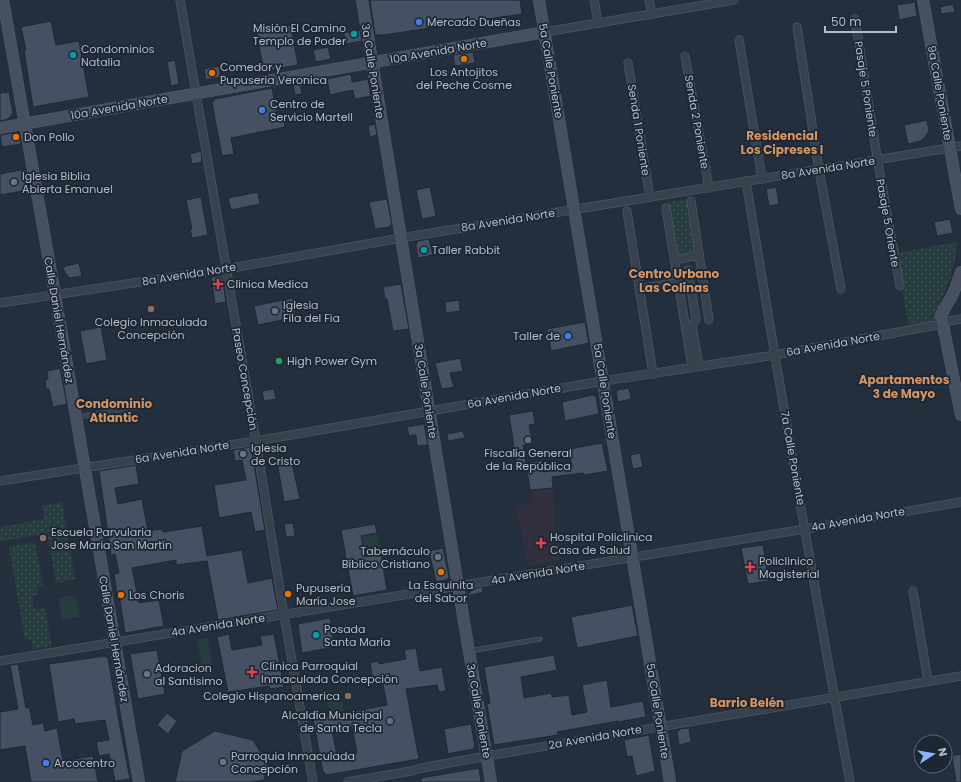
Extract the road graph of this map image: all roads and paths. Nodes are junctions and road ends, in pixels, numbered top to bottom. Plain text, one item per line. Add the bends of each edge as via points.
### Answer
1 (3, 0) edge
2 (180, 0) edge
3 (362, 0) edge
4 (539, 0) edge
5 (594, 0) edge
6 (649, 0) edge
7 (734, 0) edge
8 (923, 0) edge
9 (652, 14) junction
10 (855, 19) dead end
11 (598, 23) junction
12 (797, 27) dead end
13 (545, 32) junction
14 (740, 40) dead end
15 (685, 56) dead end
16 (371, 63) junction
17 (628, 63) dead end
18 (196, 94) junction
19 (24, 124) junction
20 (0, 128) edge
21 (956, 147) edge
22 (878, 160) junction
23 (819, 170) junction
24 (762, 179) junction
25 (746, 182) junction
26 (709, 188) junction
27 (650, 197) junction
28 (691, 201) dead end
29 (666, 208) dead end
30 (961, 209) edge
31 (574, 210) junction
32 (627, 211) dead end
33 (401, 238) junction
34 (700, 255) junction
35 (674, 260) junction
36 (226, 269) junction
37 (688, 270) dead end
38 (961, 272) edge
39 (678, 282) junction
40 (900, 286) dead end
41 (639, 289) junction
42 (841, 289) dead end
43 (55, 295) junction
44 (0, 303) edge
45 (961, 319) edge
46 (709, 320) dead end
47 (946, 323) junction
48 (775, 355) junction
49 (696, 367) junction
50 (654, 374) junction
51 (603, 381) junction
52 (144, 406) dead end
53 (430, 410) junction
54 (961, 415) edge
55 (76, 417) junction
56 (256, 440) junction
57 (85, 468) junction
58 (0, 482) edge
59 (961, 502) edge
60 (805, 528) junction
61 (632, 557) junction
62 (458, 586) junction
63 (913, 591) dead end
64 (284, 615) junction
65 (540, 638) dead end
66 (115, 642) junction
67 (469, 651) junction
68 (0, 661) edge
69 (961, 676) edge
70 (928, 681) junction
71 (834, 697) junction
72 (660, 726) junction
73 (487, 756) junction
74 (138, 782) edge
75 (313, 782) edge
76 (348, 782) edge
77 (491, 782) edge
78 (670, 782) edge
79 (850, 782) edge

1 - 19 street, Calle Daniel Hernández
2 - 18 street, Paseo Concepción
3 - 16 street, 3a Calle Poniente
4 - 13 street, 5a Calle Poniente
5 - 11 street
6 - 9 street
7 - 9 street, 10a Avenida Norte
8 - 21 street, 9a Calle Poniente
9 - 11 street, 10a Avenida Norte
10 - 22 street, Pasaje 5 Poniente
11 - 13 street, 10a Avenida Norte
12 - 23 street
13 - 16 street, 10a Avenida Norte
13 - 31 street, 5a Calle Poniente
14 - 24 street
15 - 26 street, Senda 2 Poniente
16 - 18 street, 10a Avenida Norte
16 - 33 street, 3a Calle Poniente
17 - 27 street, Senda 1 Poniente
18 - 19 street, 10a Avenida Norte
18 - 36 street, Paseo Concepción
19 - 20 street, 10a Avenida Norte
19 - 43 street, Calle Daniel Hernández
21 - 22 street, 8a Avenida Norte
21 - 30 street, 9a Calle Poniente
22 - 23 street, 8a Avenida Norte
22 - 40 street, Pasaje 5 Oriente
23 - 24 street, 8a Avenida Norte
23 - 42 street
24 - 25 street, 8a Avenida Norte
25 - 26 street, 8a Avenida Norte
25 - 48 street, 7a Calle Poniente
26 - 27 street, 8a Avenida Norte
27 - 31 street, 8a Avenida Norte
28 - 34 street
29 - 35 street
31 - 33 street, 8a Avenida Norte
31 - 51 street, 5a Calle Poniente
32 - 41 street
33 - 36 street, 8a Avenida Norte
33 - 53 street, 3a Calle Poniente
34 - 35 street
34 - 46 street
35 - 39 street
36 - 43 street, 8a Avenida Norte
36 - 56 street, Paseo Concepción
37 - 49 street via 696,319 692,326
38 - 47 street via 953,294 941,315
39 - 41 street
39 - 49 street
41 - 50 street
43 - 44 street, 8a Avenida Norte
43 - 55 street, Calle Daniel Hernández
45 - 47 street, 6a Avenida Norte
47 - 48 street, 6a Avenida Norte
47 - 54 street
48 - 49 street, 6a Avenida Norte
48 - 60 street, 7a Calle Poniente
49 - 50 street, 6a Avenida Norte
50 - 51 street, 6a Avenida Norte
51 - 53 street, 6a Avenida Norte
51 - 61 street, 5a Calle Poniente
52 - 55 lane
53 - 56 street, 6a Avenida Norte
53 - 62 street, 3a Calle Poniente
55 - 57 street, Calle Daniel Hernández
56 - 57 street, 6a Avenida Norte
56 - 64 street, Paseo Concepción
57 - 58 street, 6a Avenida Norte
57 - 66 street, Calle Daniel Hernández
59 - 60 street, 4a Avenida Norte
60 - 61 street, 4a Avenida Norte
60 - 71 street, 7a Calle Poniente
61 - 62 street, 4a Avenida Norte
61 - 72 street, 5a Calle Poniente
62 - 64 street, 4a Avenida Norte
62 - 67 street, 3a Calle Poniente
63 - 70 street
64 - 66 street, 4a Avenida Norte
64 - 75 street, Paseo Concepción
65 - 67 lane
66 - 68 street, 4a Avenida Norte
66 - 74 street, Calle Daniel Hernández
67 - 73 street, 3a Calle Poniente
69 - 70 street, 2a Avenida Norte
70 - 71 street, 2a Avenida Norte
71 - 72 street, 2a Avenida Norte
71 - 79 street, 7a Calle Poniente
72 - 73 street, 2a Avenida Norte
72 - 78 street, 5a Calle Poniente
73 - 76 street, 2a Avenida Norte
73 - 77 street, 3a Calle Poniente

